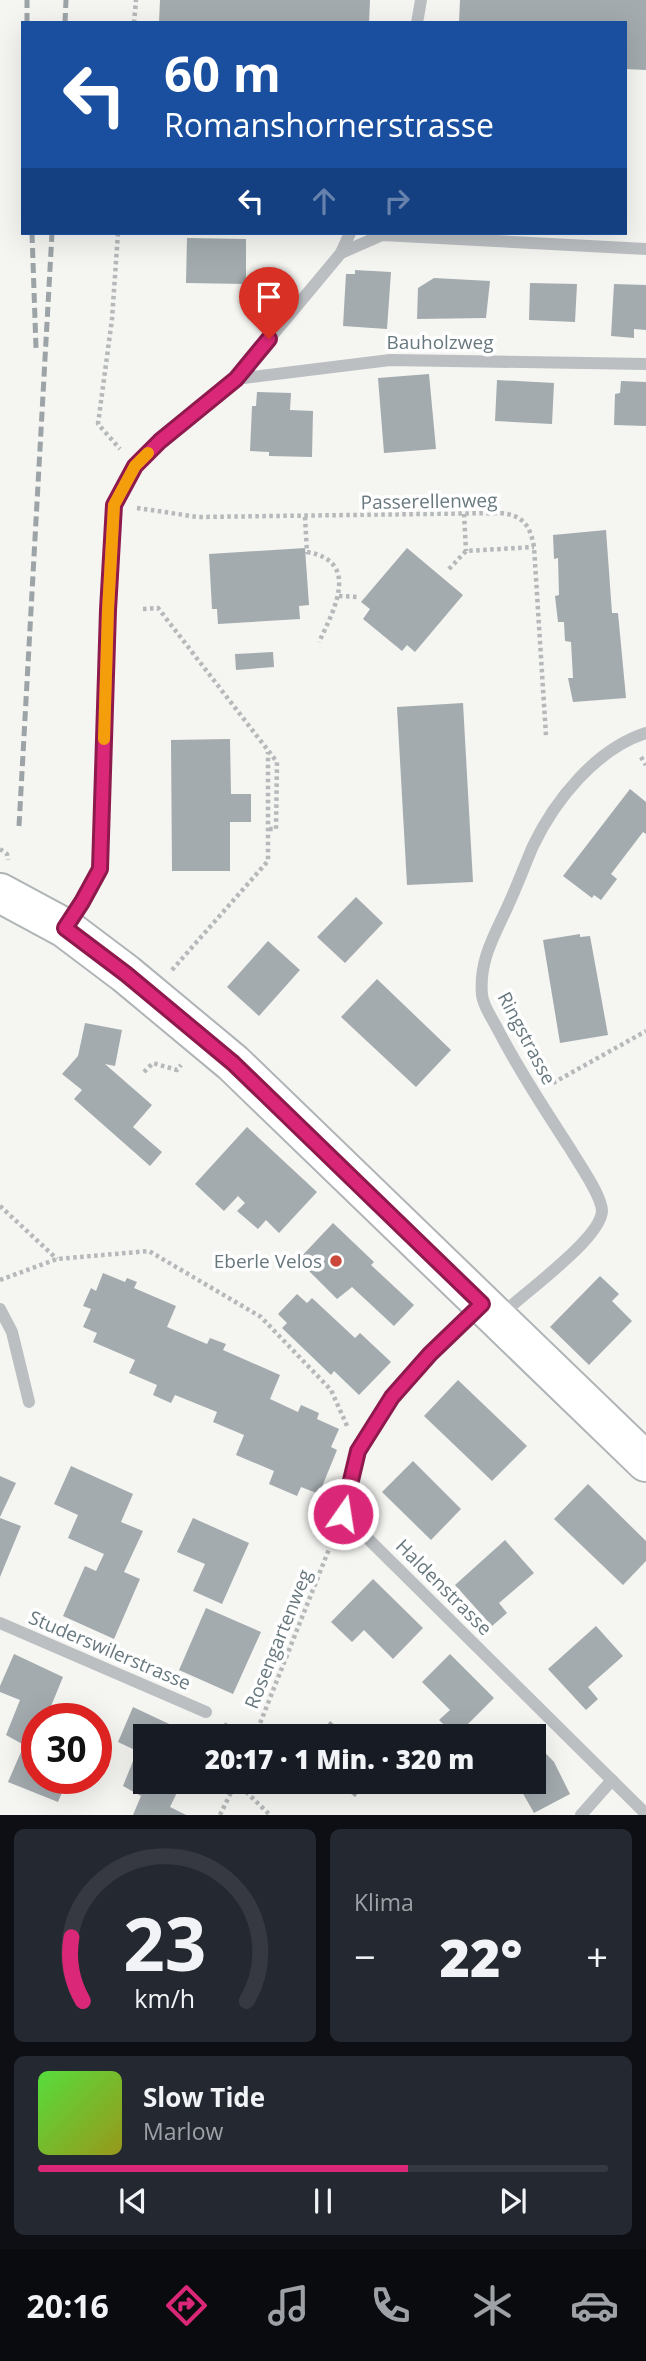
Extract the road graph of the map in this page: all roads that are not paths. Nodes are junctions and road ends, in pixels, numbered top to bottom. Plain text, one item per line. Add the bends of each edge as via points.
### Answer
1 (421, 0) edge
2 (417, 21) edge
3 (349, 235) edge
4 (646, 249) edge
5 (341, 253) junction
6 (646, 364) edge
7 (236, 379) junction
8 (646, 733) edge
9 (0, 893) edge
10 (65, 928) junction
11 (0, 1308) edge
12 (490, 1311) junction
13 (29, 1402) dead end
14 (646, 1462) edge
15 (0, 1623) edge
16 (206, 1712) dead end
17 (612, 1780) junction
18 (646, 1814) edge
19 (581, 1815) edge

1 - 2 street
3 - 5 street
4 - 5 street via 382,235
5 - 7 street
6 - 7 street, Bauholzweg via 390,360
7 - 10 street via 135,466 114,505 100,869
8 - 12 street, Ringstrasse via 630,738 573,785 538,838 489,944 482,999 512,1058 590,1181 602,1210 599,1222 571,1256
9 - 10 main road
10 - 12 main road via 233,1063
11 - 13 street via 12,1332
12 - 14 main road
12 - 17 street, Haldenstrasse via 430,1354 392,1397 358,1451 343,1514
15 - 16 street, Studerswilerstrasse
17 - 18 street, Haldenstrasse
17 - 19 street

